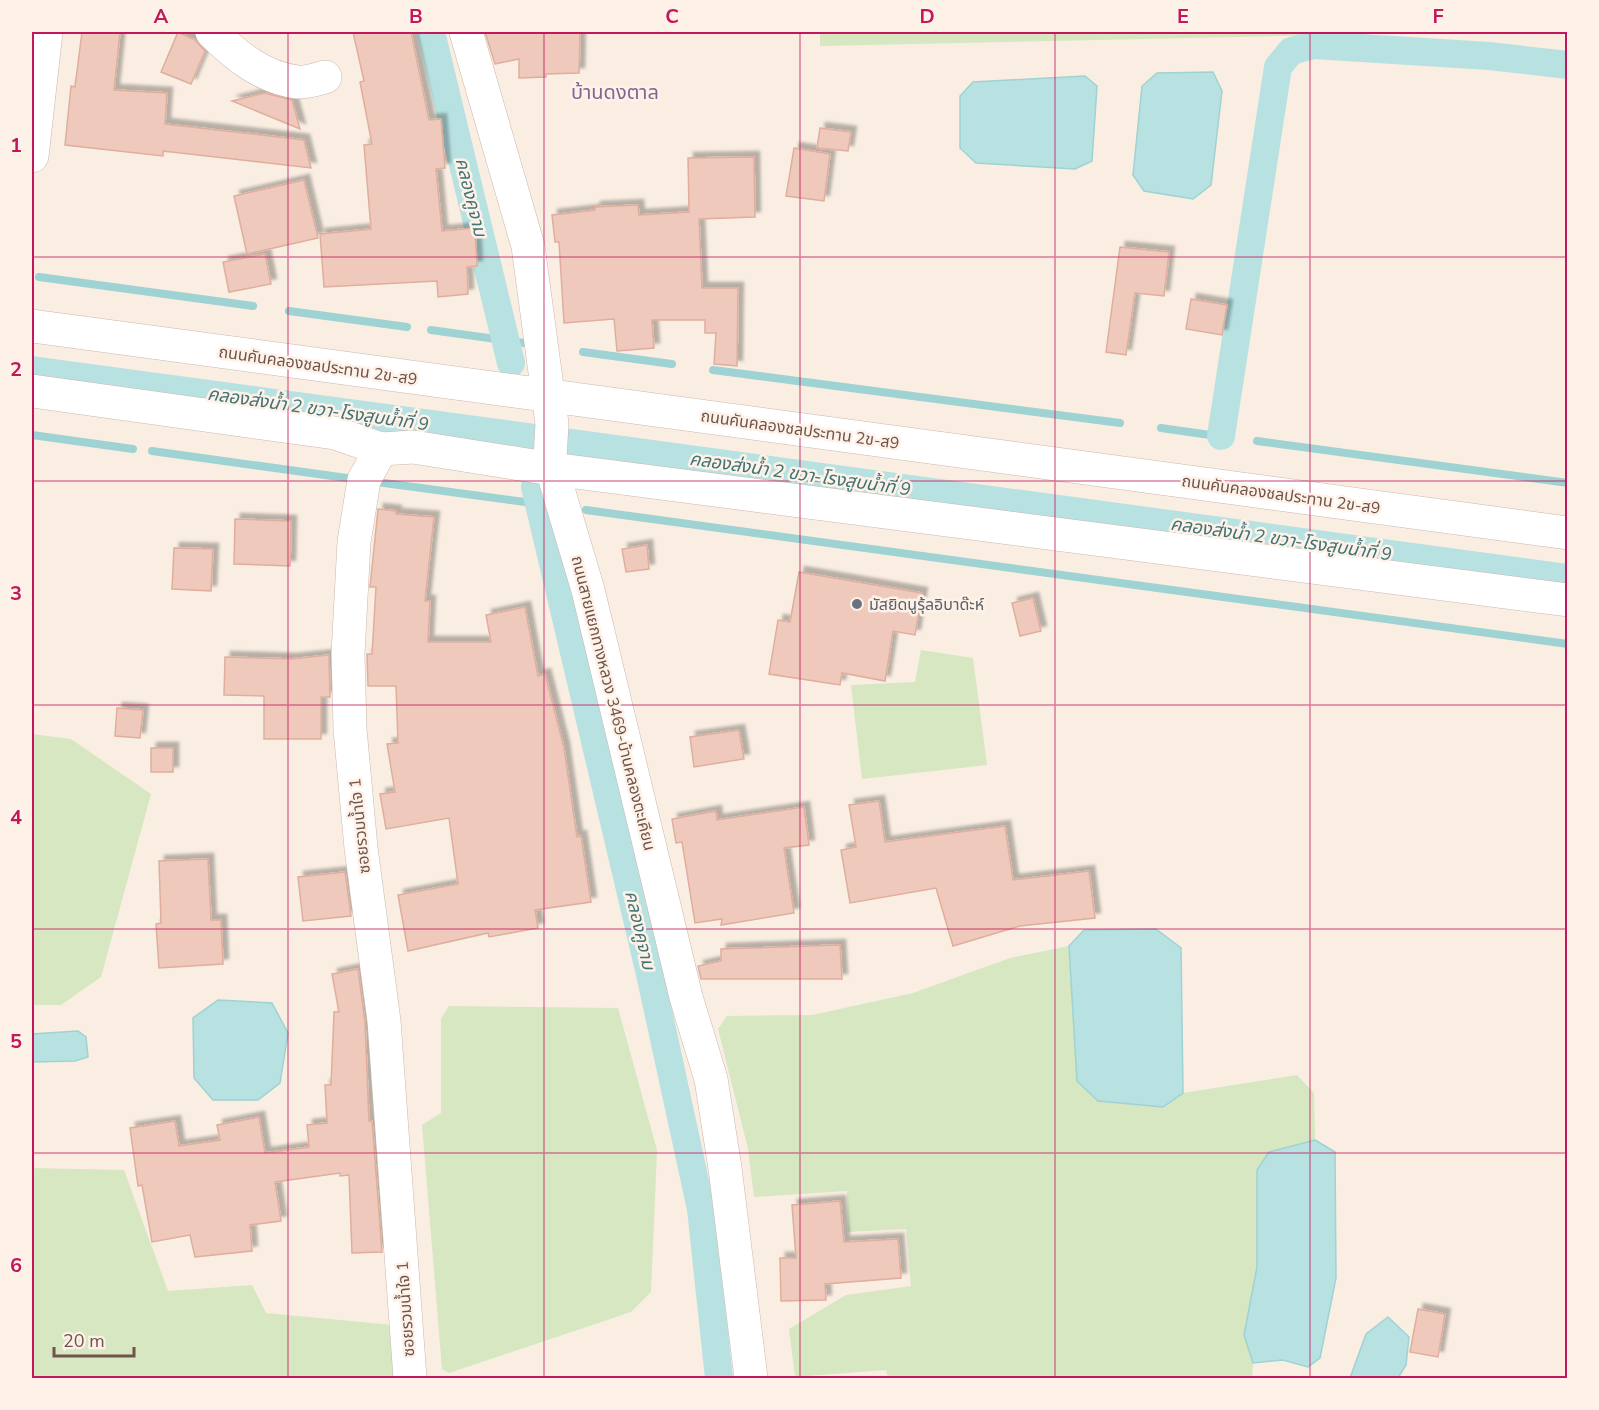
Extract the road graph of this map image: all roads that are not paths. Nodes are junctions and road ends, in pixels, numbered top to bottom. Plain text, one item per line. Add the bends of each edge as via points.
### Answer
1 (46, 32) edge
2 (212, 32) edge
3 (466, 32) edge
4 (325, 77) dead end
5 (32, 156) edge
6 (32, 326) edge
7 (32, 391) edge
8 (550, 410) junction
9 (381, 449) junction
10 (551, 463) junction
11 (1568, 532) edge
12 (1568, 600) edge
13 (410, 1378) edge
14 (751, 1378) edge

1 - 5 street
2 - 4 street via 245,63 271,74 298,83
3 - 8 street, ถนนสายแยกทางหลวง 3469-บ้านคลองตะเคียน via 528,246
6 - 8 street, ถนนคันคลองชลประทาน 2ข-ส9
7 - 9 street via 335,433
8 - 10 street, ถนนสายแยกทางหลวง 3469-บ้านคลองตะเคียน
8 - 11 street, ถนนคันคลองชลประทาน 2ข-ส9
9 - 10 street via 413,447
9 - 13 street, ซอยรวมน้ำใจ 1 via 364,480 354,542 348,654 350,729 384,1021
10 - 12 street
10 - 14 street, ถนนสายแยกทางหลวง 3469-บ้านคลองตะเคียน via 588,591 683,986 711,1079

